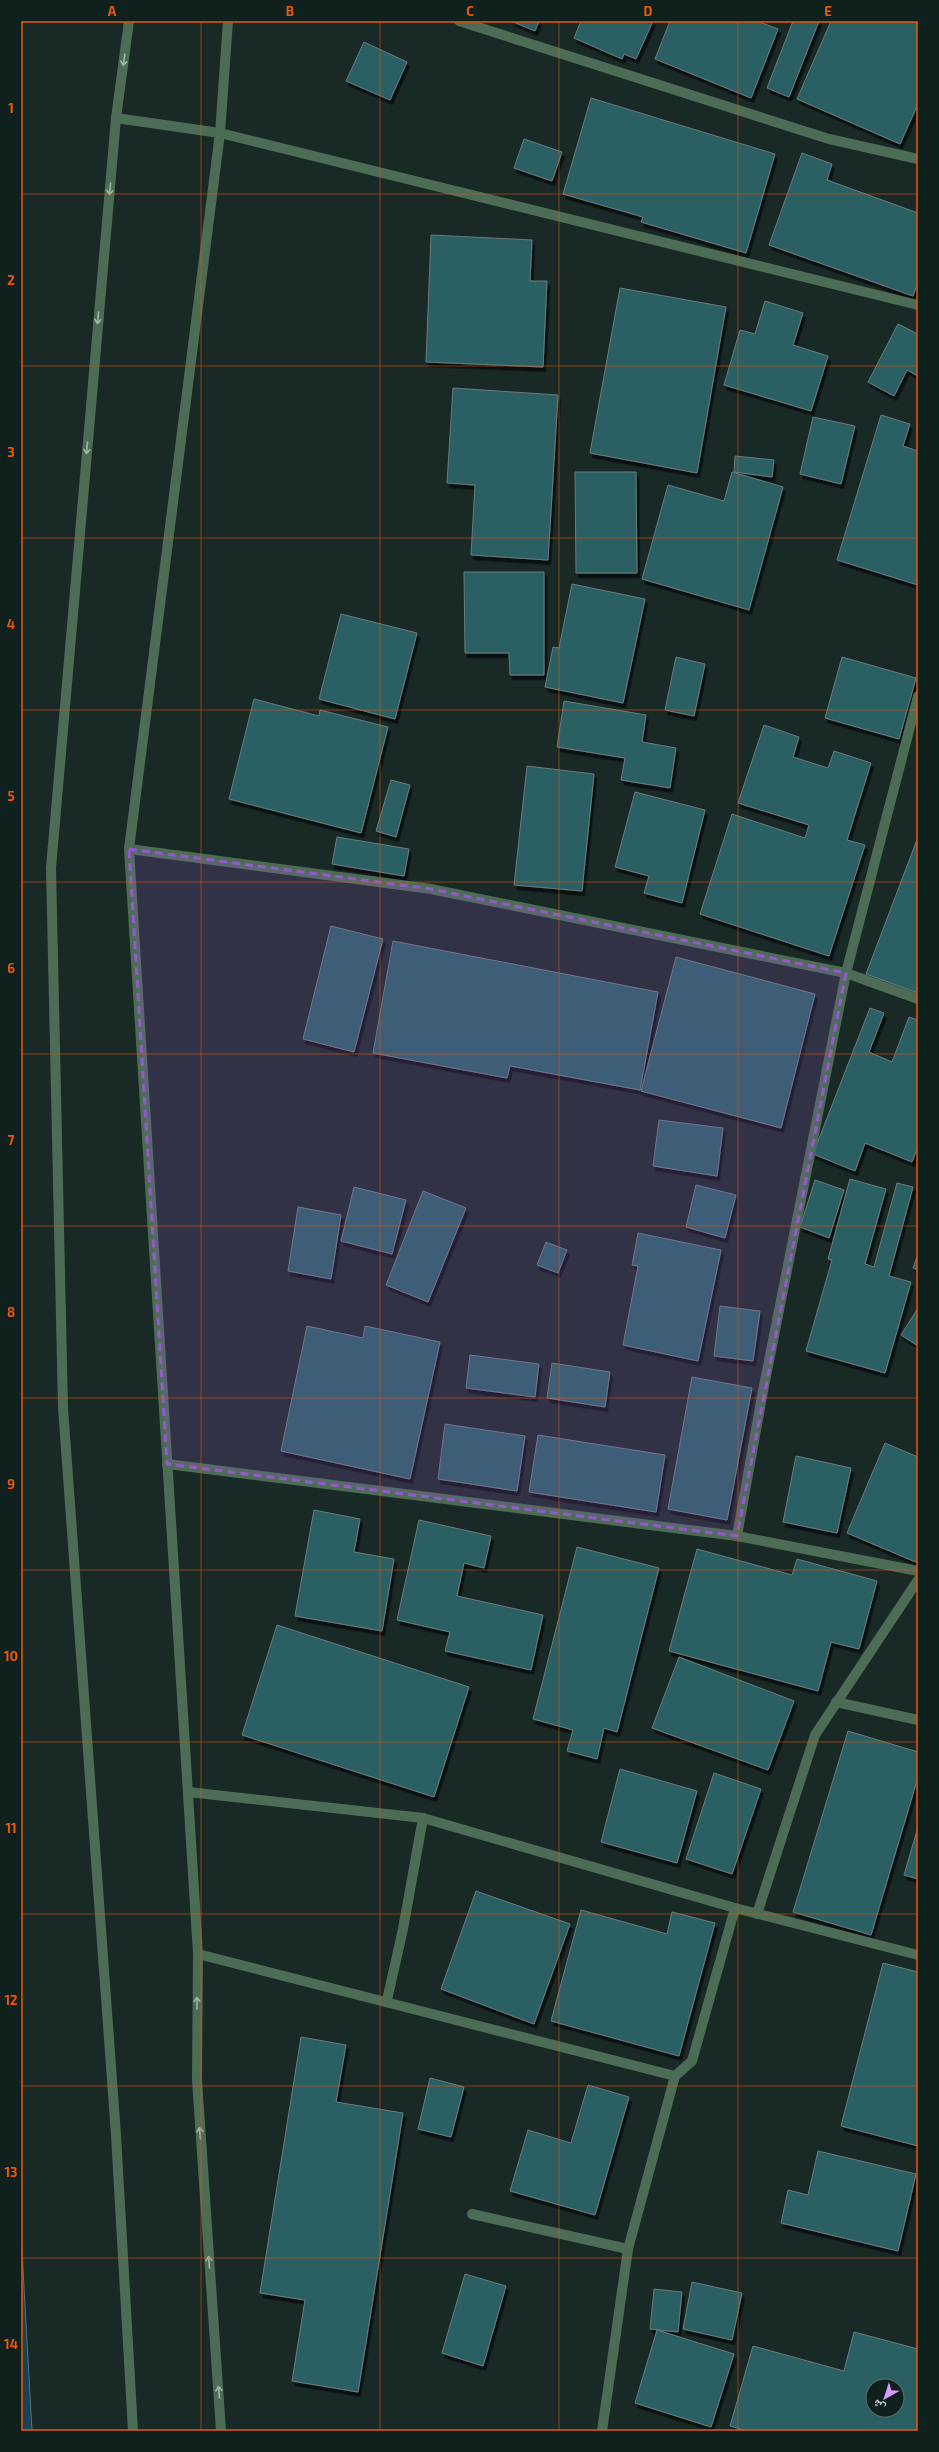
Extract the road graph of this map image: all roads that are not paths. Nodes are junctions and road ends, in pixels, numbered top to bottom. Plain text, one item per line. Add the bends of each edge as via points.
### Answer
1 (129, 21) edge
2 (228, 21) edge
3 (459, 21) edge
4 (116, 118) junction
5 (220, 133) junction
6 (918, 159) edge
7 (918, 305) edge
8 (918, 696) edge
9 (129, 849) junction
10 (846, 973) junction
11 (918, 999) edge
12 (166, 1464) junction
13 (737, 1536) junction
14 (918, 1571) edge
15 (918, 1580) edge
16 (836, 1702) junction
17 (918, 1720) edge
18 (188, 1792) junction
19 (423, 1818) junction
20 (735, 1908) junction
21 (757, 1914) junction
22 (198, 1954) junction
23 (918, 1955) edge
24 (387, 2000) junction
25 (675, 2076) junction
26 (472, 2214) dead end
27 (628, 2249) junction
28 (133, 2431) edge
29 (221, 2431) edge
30 (602, 2431) edge

1 -> 4 street
2 - 5 street
3 - 6 street via 829,139
4 - 5 street
4 -> 28 street via 51,868 63,1408 116,2135
5 - 7 street
5 - 9 street
8 - 10 street
9 - 10 street via 431,888
9 - 12 street
10 - 11 street
10 - 13 street
12 - 13 street
12 - 18 street
13 - 14 street
15 - 16 street
16 - 17 street
16 - 21 street via 815,1735
18 - 19 street
18 - 22 street
19 - 20 street
19 - 24 street via 404,1929
20 - 21 street
20 - 25 street via 692,2061
21 - 23 street
22 - 24 street
29 -> 22 street via 196,2080
24 - 25 street
25 - 27 street
26 - 27 street
27 - 30 street

